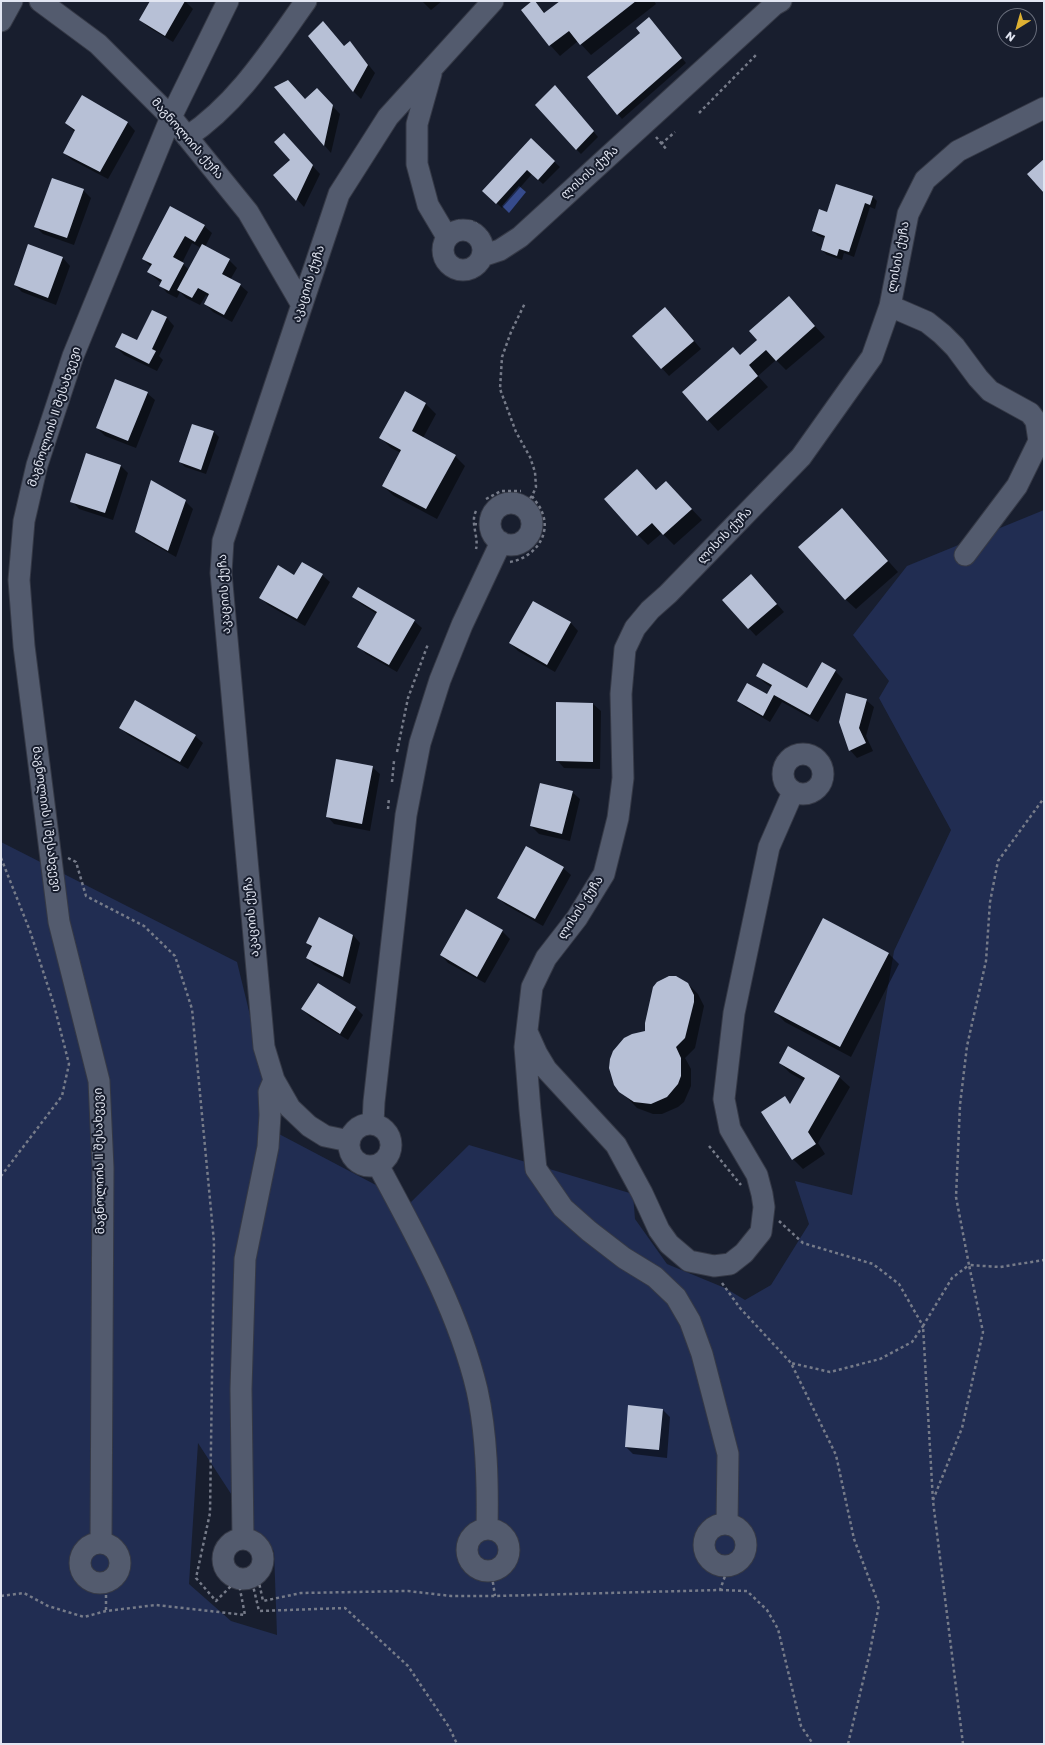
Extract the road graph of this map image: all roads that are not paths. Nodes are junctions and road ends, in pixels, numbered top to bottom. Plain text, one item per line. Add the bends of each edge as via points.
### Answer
1 (12, 1) edge
2 (40, 1) edge
3 (228, 1) edge
4 (306, 1) edge
5 (493, 1) edge
6 (781, 1) edge
7 (1, 21) edge
8 (433, 68) junction
9 (1044, 108) edge
10 (171, 117) junction
11 (187, 137) junction
12 (447, 237) junction
13 (482, 256) junction
14 (302, 305) junction
15 (890, 306) junction
16 (501, 542) junction
17 (965, 555) dead end
18 (793, 792) dead end
19 (528, 1031) junction
20 (274, 1080) junction
21 (374, 1124) junction
22 (350, 1141) junction
23 (378, 1165) junction
24 (727, 1524) junction
25 (487, 1529) junction
26 (243, 1538) junction
27 (101, 1543) junction

1 - 7 street
2 - 10 street, მაგნოლიის ქუჩა via 98,44
3 - 10 street, მაგნოლიის II შესახვევი
4 - 11 street via 258,68 229,102 205,125
5 - 8 street
6 - 13 street, ლისის ქუჩა via 774,4 520,237 500,250
8 - 12 street via 417,124 417,164 428,205
8 - 14 street, აკაციის ქუჩა via 388,117 339,194
9 - 15 street, ლისის ქუჩა via 958,151 925,180 908,214
10 - 11 street, მაგნოლიის ქუჩა
10 - 27 street, მაგნოლიის II შესახვევი via 74,356 37,465 24,521 19,580 20,611 59,922 99,1081 103,1168
11 - 14 street, მაგნოლიის ქუჩა via 248,212
12 - 13 street via 462,230 472,232 477,235 482,245
12 - 13 street via 443,256 457,270 470,270
14 - 20 street, აკაციის ქუჩა via 223,541 221,557 264,1047
15 - 17 street via 927,322 955,347 990,391 1030,413 1036,421 1039,441 1017,486
15 - 19 street, ლისის ქუჩა via 872,357 801,457 635,628 625,650 621,694 623,778 618,818 604,874 577,918 546,958 532,988
16 - 16 street via 492,533 493,514 503,505 516,504 522,499 531,518 531,532 522,542 515,545
16 - 21 street via 462,625 440,680 420,743 406,815 374,1102
18 - 19 street, ლისის ქუჩა via 769,846 734,1013 724,1099 730,1129 757,1175 764,1207 761,1232 744,1253 730,1264 714,1266 690,1261 669,1244 659,1230 616,1145 546,1069
19 - 24 street, ლისის ქუჩა via 525,1047 536,1169 562,1208 624,1258 655,1277 676,1297 690,1321 702,1354 728,1454
20 - 22 street, აკაციის ქუჩა via 290,1108 309,1126 325,1136
20 - 26 street via 269,1092 268,1147 245,1259 241,1389
21 - 22 street via 361,1126
21 - 23 street via 387,1132 391,1147 389,1154
22 - 23 street via 350,1152 357,1161 367,1166
23 - 25 street via 429,1262 462,1339 477,1390 487,1455
24 - 24 street via 739,1529 746,1541 746,1547 740,1559 729,1565 722,1565 715,1563 706,1553 704,1546 705,1539 714,1527
25 - 25 street via 504,1536 508,1548 502,1565 491,1570 478,1568 467,1552 474,1533
26 - 26 street via 256,1543 263,1554 263,1561 249,1576 227,1572 223,1566 223,1553 230,1542
27 - 27 street via 114,1549 118,1554 119,1568 106,1582 93,1582 83,1574 81,1556 89,1546

